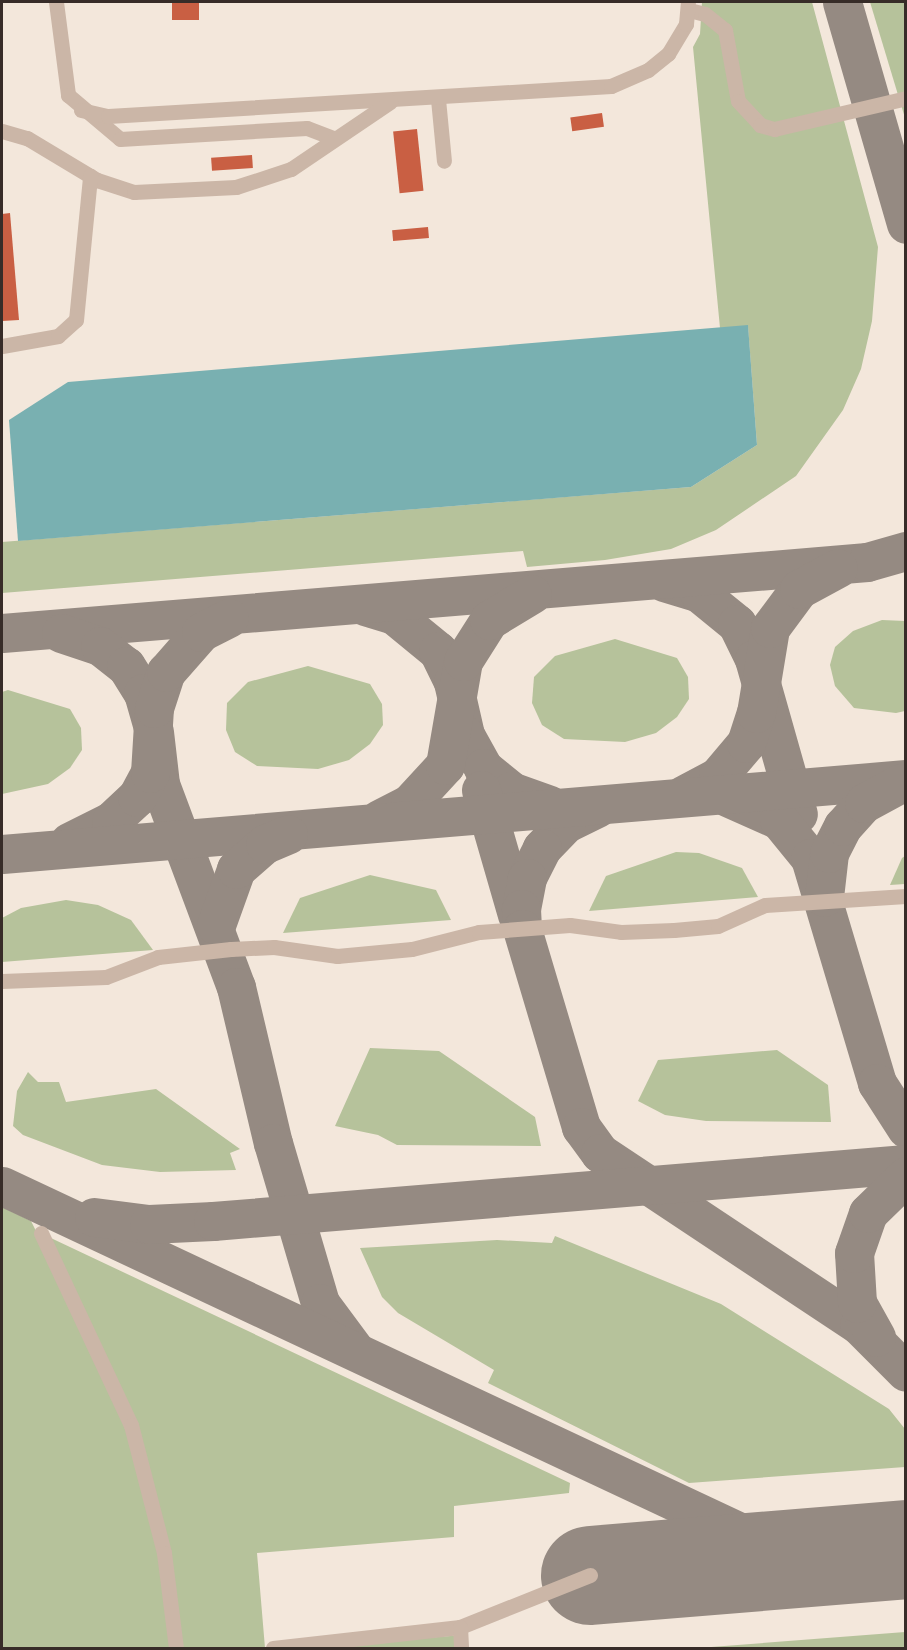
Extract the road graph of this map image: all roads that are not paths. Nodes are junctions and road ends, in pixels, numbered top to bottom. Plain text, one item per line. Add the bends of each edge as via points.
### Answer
1 (56, 2) edge
2 (688, 6) edge
3 (906, 98) edge
4 (438, 99) junction
5 (390, 102) junction
6 (81, 110) junction
7 (2, 131) edge
8 (333, 138) junction
9 (444, 161) dead end
10 (90, 176) junction
11 (2, 346) edge
12 (906, 896) edge
13 (2, 981) edge
14 (41, 1233) dead end
15 (590, 1575) dead end
16 (460, 1627) junction
17 (176, 1648) edge
18 (273, 1648) edge
19 (461, 1648) edge

1 - 6 street via 68,95
2 - 3 street via 725,30 738,101 746,115 760,125 774,129
2 - 4 street via 669,54 628,81
4 - 5 street
4 - 9 street
5 - 6 street via 368,97 108,116
5 - 8 street
6 - 8 street via 120,139 307,128
7 - 10 street via 27,138
8 - 10 street via 291,169 257,184 148,194
10 - 11 street via 76,320 58,336
12 - 13 street via 765,905 707,927 621,932 560,925 479,932 412,949 337,956 274,947 231,949 158,957 106,977
14 - 17 street via 103,1357 135,1436 164,1553
15 - 16 street
16 - 18 street
16 - 19 street

